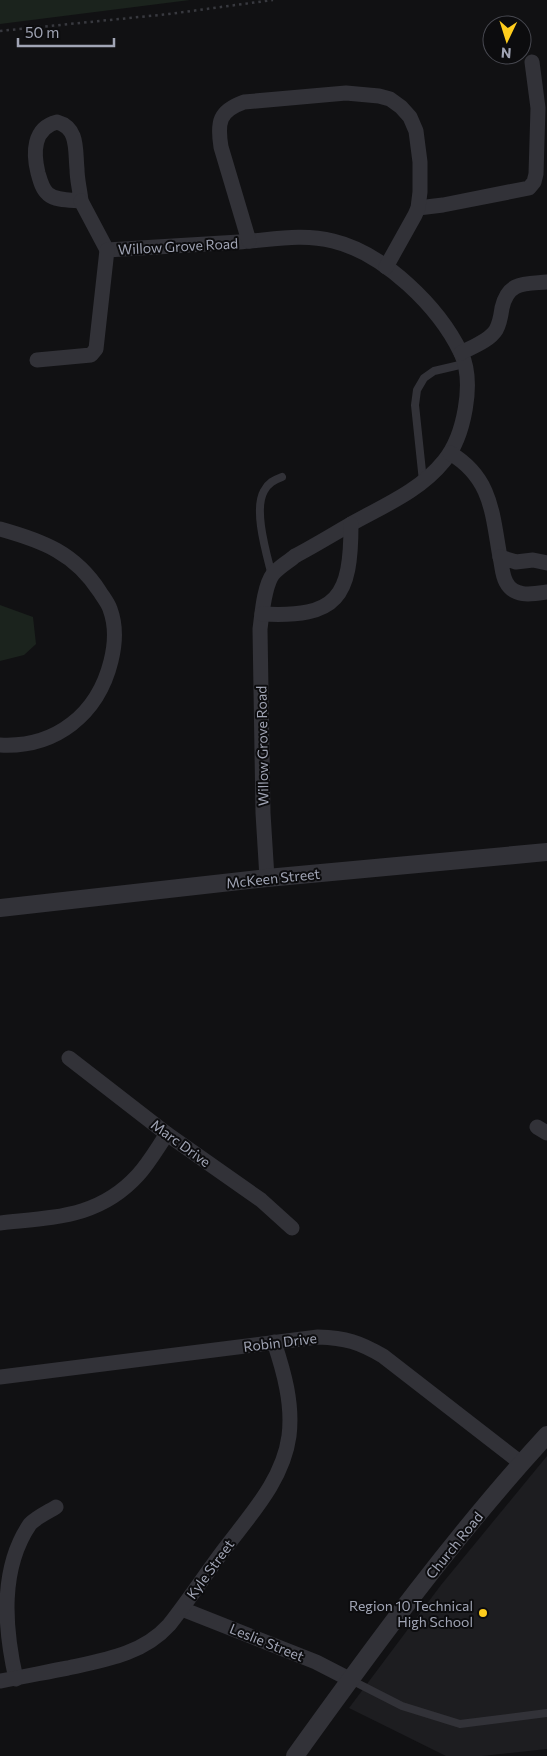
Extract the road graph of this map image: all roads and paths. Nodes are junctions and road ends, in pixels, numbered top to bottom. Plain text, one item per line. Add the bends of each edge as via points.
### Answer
1 (273, 0) edge
2 (0, 31) edge
3 (532, 62) dead end
4 (82, 201) junction
5 (418, 208) junction
6 (249, 241) junction
7 (107, 250) junction
8 (386, 267) junction
9 (547, 282) edge
10 (463, 358) junction
11 (37, 360) dead end
12 (450, 453) junction
13 (282, 477) dead end
14 (424, 480) junction
15 (351, 524) junction
16 (0, 529) edge
17 (500, 557) junction
18 (547, 564) edge
19 (272, 576) junction
20 (547, 592) edge
21 (262, 614) junction
22 (0, 745) edge
23 (547, 852) edge
24 (267, 878) junction
25 (0, 908) edge
26 (69, 1058) dead end
27 (167, 1134) junction
28 (0, 1224) edge
29 (292, 1228) dead end
30 (274, 1342) junction
31 (0, 1377) edge
32 (547, 1435) edge
33 (521, 1463) junction
34 (56, 1507) dead end
35 (182, 1609) junction
36 (16, 1679) junction
37 (351, 1680) junction
38 (0, 1681) edge
39 (547, 1713) edge
40 (295, 1756) edge

1 - 2 path
3 - 5 street via 538,121 536,174 530,188
4 - 4 street, Willow Grove Road via 48,195 42,185 35,150 39,135 51,124 63,124 72,132
4 - 7 street, Willow Grove Road
5 - 6 street, Willow Grove Road via 420,162 416,131 410,117 390,99 346,93 244,102 232,106 221,116 219,132
5 - 8 street, Willow Grove Road
6 - 7 street, Willow Grove Road
6 - 8 street, Willow Grove Road via 312,237 334,241 362,252
7 - 11 street, Willow Grove Road via 96,349 91,355
8 - 10 street, Willow Grove Road via 432,307
9 - 10 street via 521,285 508,291 493,335
10 - 12 street, Willow Grove Road via 467,396 461,426
10 - 14 lane via 434,371 424,378 417,390
12 - 14 street, Willow Grove Road
12 - 17 street via 465,462 483,483
13 - 19 lane, Willow Grove Road via 273,480 263,492 261,501 262,532
14 - 15 street, Willow Grove Road
15 - 19 street, Willow Grove Road via 295,556
15 - 21 street via 349,566 338,596 317,609 279,615
16 - 22 street via 27,537 68,556 92,580 110,608 114,626 108,673 95,701 76,721 43,740
17 - 18 street via 516,562 533,560
17 - 20 street via 506,582 516,591 526,594
19 - 21 street, Willow Grove Road
21 - 24 street, Willow Grove Road via 263,813
23 - 24 street, McKeen Street
24 - 25 street, McKeen Street
26 - 27 street, Marc Drive
27 - 28 street via 140,1173 103,1204 71,1214
27 - 29 street, Marc Drive via 261,1200
30 - 31 street, Robin Drive
30 - 33 street, Robin Drive via 318,1337 341,1338 363,1345 383,1356
30 - 35 street, Kyle Street via 284,1373 289,1419 282,1465 268,1491
32 - 33 street, Church Road
33 - 37 street, Church Road
34 - 36 street via 31,1522 22,1533 4,1573 1,1589 3,1620
35 - 36 street, Kyle Street via 160,1635 128,1654
35 - 37 street, Leslie Street via 316,1662
36 - 38 street, Kyle Street
37 - 39 lane via 402,1706 460,1724
37 - 40 street, Church Road

